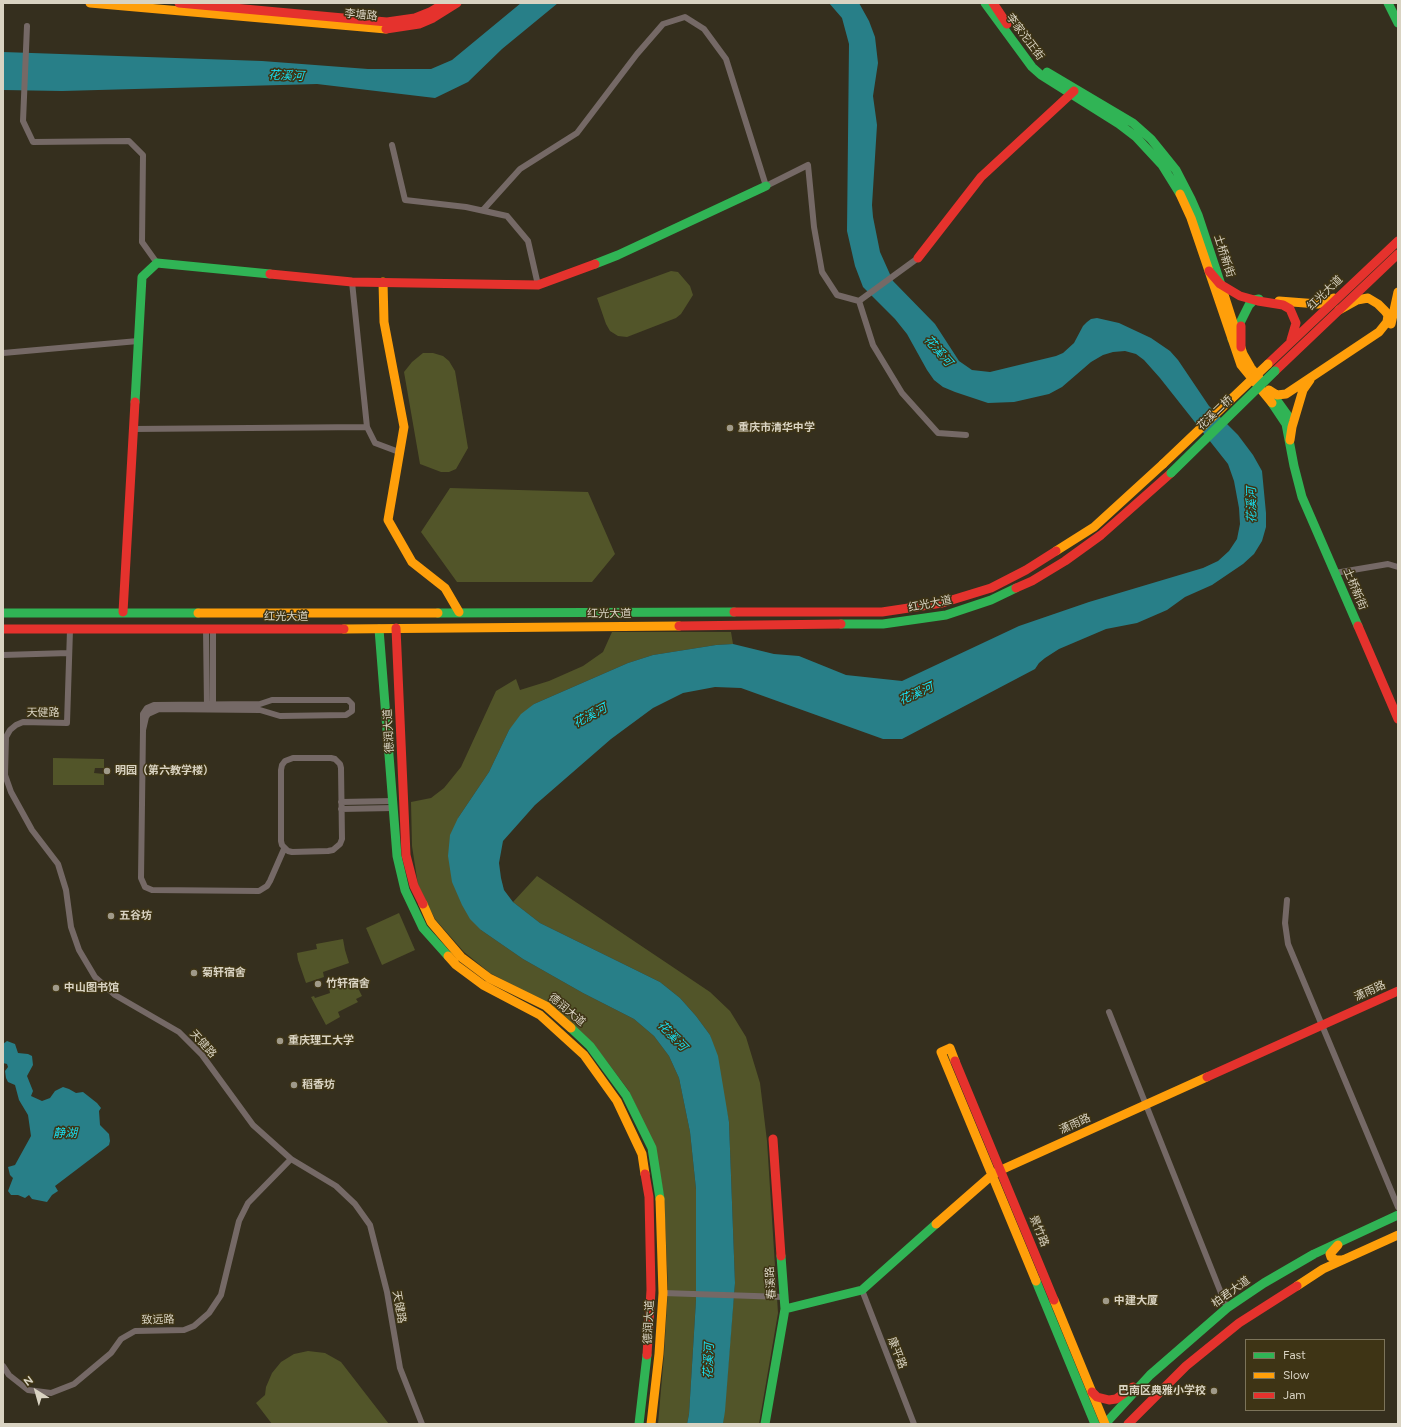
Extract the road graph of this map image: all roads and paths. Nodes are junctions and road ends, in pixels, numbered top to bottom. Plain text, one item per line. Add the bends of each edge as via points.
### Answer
1 (90, 3) edge
2 (179, 3) edge
3 (445, 3) edge
4 (457, 3) edge
5 (985, 3) edge
6 (993, 3) edge
7 (1388, 3) edge
8 (1398, 23) edge
9 (27, 26) dead end
10 (1074, 91) junction
11 (392, 145) dead end
12 (766, 186) junction
13 (483, 210) junction
14 (1398, 240) edge
15 (1398, 254) edge
16 (918, 258) joint
17 (157, 263) junction
18 (1213, 272) junction
19 (352, 282) junction
20 (383, 282) junction
21 (1220, 284) junction
22 (538, 285) junction
23 (1398, 292) edge
24 (1338, 297) junction
25 (1254, 300) junction
26 (859, 301) junction
27 (1266, 301) junction
28 (1339, 310) junction
29 (1234, 335) junction
30 (138, 341) junction
31 (1288, 345) junction
32 (1241, 347) junction
33 (3, 352) edge
34 (1268, 364) joint
35 (1276, 372) joint
36 (1317, 377) junction
37 (1303, 390) junction
38 (1268, 394) junction
39 (1278, 401) junction
40 (367, 427) junction
41 (1292, 427) junction
42 (133, 429) junction
43 (966, 435) dead end
44 (1292, 440) junction
45 (399, 452) junction
46 (1163, 464) joint
47 (1171, 473) joint
48 (1398, 567) edge
49 (1335, 573) junction
50 (122, 612) junction
51 (460, 612) junction
52 (3, 613) edge
53 (396, 628) junction
54 (3, 629) edge
55 (209, 629) junction
56 (380, 629) junction
57 (70, 630) junction
58 (68, 654) junction
59 (3, 655) edge
60 (210, 707) junction
61 (1398, 719) edge
62 (341, 805) junction
63 (393, 805) junction
64 (284, 849) junction
65 (1287, 900) dead end
66 (1398, 991) edge
67 (1109, 1012) dead end
68 (1323, 1025) junction
69 (1147, 1104) junction
70 (773, 1139) dead end
71 (291, 1159) junction
72 (1001, 1170) junction
73 (992, 1175) junction
74 (1398, 1207) edge
75 (1398, 1215) edge
76 (1398, 1235) edge
77 (1346, 1239) junction
78 (1342, 1260) junction
79 (862, 1290) junction
80 (663, 1293) junction
81 (784, 1297) junction
82 (1227, 1308) junction
83 (785, 1309) junction
84 (3, 1366) edge
85 (1150, 1375) junction
86 (1092, 1392) junction
87 (422, 1424) edge
88 (639, 1424) edge
89 (651, 1424) edge
90 (765, 1424) edge
91 (914, 1424) edge
92 (1094, 1424) edge
93 (1105, 1424) edge
94 (1128, 1424) edge

1 - 4 main road, 李塘路 via 387,29 419,24
2 - 3 main road, 李塘路 via 387,22 415,18
5 - 10 main road, 李家沱正街 via 1032,67 1041,75
6 - 10 main road, 李家沱正街 via 1036,62
7 - 8 main road
9 - 17 street via 23,121 33,142 129,141 143,155 142,242
10 - 16 main road via 981,177
10 - 18 main road, 土桥新街 via 1128,130 1162,165 1185,203
11 - 13 street via 405,200
12 - 13 street via 726,59 704,29 685,17 663,24 577,133 520,169
12 - 22 main road via 618,255
12 - 26 street via 808,165 814,227 822,272 837,295
13 - 22 street via 507,216 528,241
14 - 24 main road, 红光大道
15 - 28 main road, 红光大道
16 - 26 street
17 - 19 main road
17 - 30 main road via 142,277
18 - 21 main road
18 - 27 main road via 1235,289
18 - 29 main road, 土桥新街
19 - 20 main road
19 - 40 street
20 - 22 main road
20 - 45 main road via 384,322 404,427
21 - 25 main road via 1234,293
21 - 29 main road, 土桥新街
23 - 36 main road via 1386,334
24 - 27 main road via 1318,304
24 - 31 main road, 红光大道
25 - 27 main road
25 - 29 main road
26 - 43 street via 873,345 902,393 938,433
27 - 31 main road via 1287,306 1292,312 1296,327
27 - 32 main road via 1254,306 1242,322
28 - 35 main road, 红光大道
28 - 36 main road via 1356,300 1368,298 1386,311 1387,322 1379,332
29 - 32 main road, 土桥新街
29 - 38 main road, 土桥新街 via 1241,365
30 - 33 street
30 - 42 main road
31 - 34 main road, 红光大道
32 - 38 main road, 土桥新街
34 - 46 main road, 花溪二桥, bridge
35 - 47 main road, 花溪二桥, bridge
36 - 37 main road
36 - 38 main road via 1283,396
36 - 44 main road via 1307,394
37 - 39 main road via 1287,400
37 - 41 main road
38 - 39 main road, 土桥新街
38 - 44 main road, 土桥新街 via 1286,424
39 - 41 main road, 土桥新街
40 - 42 street
40 - 45 street via 374,443
41 - 44 main road
42 - 50 main road
44 - 49 main road, 土桥新街 via 1294,466 1302,497
45 - 51 main road via 388,520 412,562 445,588
46 - 51 main road, 红光大道 via 1094,527 1058,551 991,588 942,603 882,612
47 - 53 main road, 红光大道 via 1101,535 1065,561 1032,581 992,600 946,615 878,624
48 - 49 street via 1388,564
49 - 61 main road, 土桥新街
50 - 51 main road, 红光大道
50 - 52 main road, 红光大道
53 - 56 main road, 红光大道
53 - 80 main road, 德润大道 via 406,855 414,886 431,922 461,956 488,978 546,1006 590,1046 626,1095 652,1148 660,1197
54 - 57 main road, 红光大道
55 - 56 main road, 红光大道
55 - 57 main road, 红光大道
55 - 60 street
56 - 63 main road, 德润大道
57 - 58 street
58 - 59 street
58 - 71 street, 天健路 via 67,723 23,722 16,725 6,737 5,774 11,792 32,830 58,864 79,950 95,977 114,995 179,1032 202,1055 253,1126
60 - 60 street via 260,710 280,716 346,715 352,711 352,704 348,700 277,700 260,704
60 - 64 street via 158,704 150,706 143,714 140,878 145,887 152,890 259,891 270,881
62 - 63 street
62 - 64 street via 342,839 333,850 292,852
62 - 64 street via 341,768 337,761 331,758 293,758 285,761 281,770 281,841
63 - 88 main road, 德润大道 via 397,856 405,890 423,928 456,965 483,985 540,1015 584,1055 617,1101 642,1154 650,1197 651,1290
65 - 68 street via 1285,923 1288,944
66 - 68 main road, 潇雨路
67 - 69 street
68 - 69 main road, 潇雨路
68 - 74 street
69 - 72 main road, 潇雨路
69 - 82 street
70 - 81 main road, 春溪路
71 - 84 street, 致远路 via 248,1203 239,1221 221,1295 209,1313 194,1326 184,1330 134,1331 121,1339 111,1353 74,1384 51,1393 28,1390
71 - 87 street, 天健路 via 336,1186 355,1204 370,1225 387,1292 400,1368
72 - 73 main road, 潇雨路
72 - 73 main road, 景竹路 via 946,1050
72 - 86 main road, 景竹路
73 - 79 main road, 潇雨路
73 - 92 main road, 景竹路
75 - 77 main road, 柏君大道
76 - 78 main road
77 - 78 main road via 1330,1254 1334,1259
77 - 82 main road, 柏君大道 via 1287,1269
78 - 94 main road via 1298,1284 1239,1324 1186,1366
79 - 83 main road, 潇雨路
79 - 91 street, 康平路
80 - 81 street
80 - 89 main road, 德润大道 via 660,1354
81 - 83 main road, 春溪路
82 - 85 main road, 柏君大道
83 - 90 main road, 春溪路
85 - 86 main road via 1116,1399 1097,1397
85 - 93 main road, 柏君大道
86 - 93 main road, 景竹路

